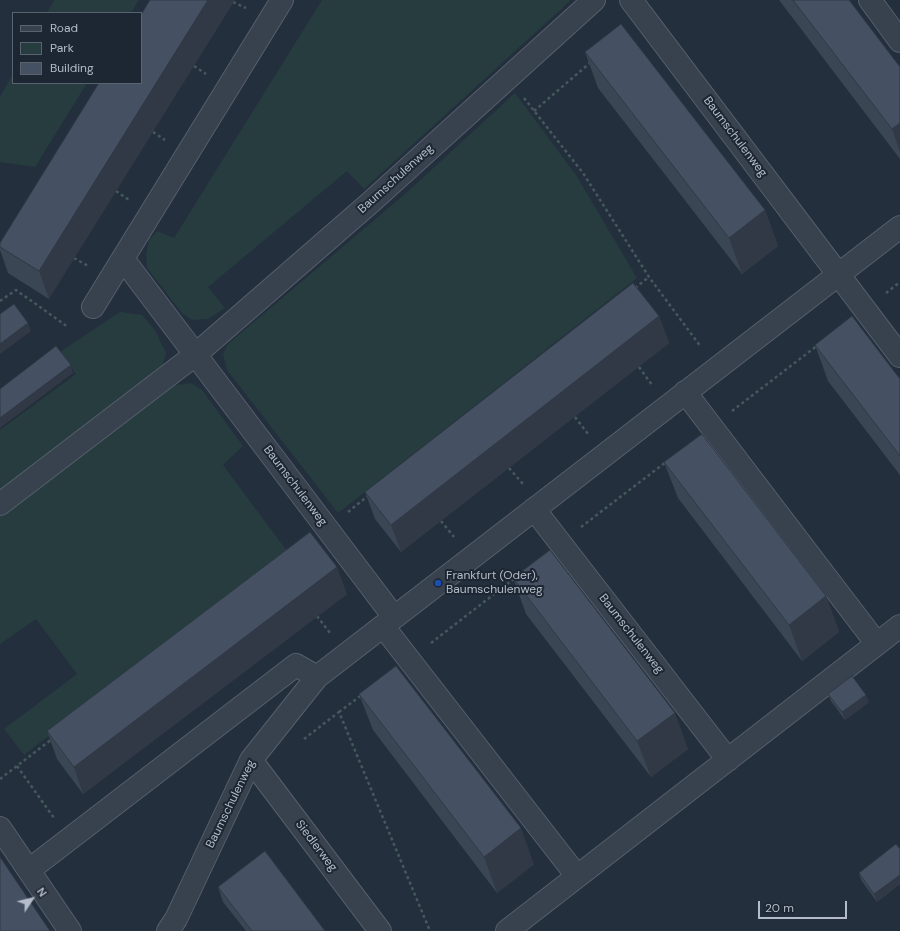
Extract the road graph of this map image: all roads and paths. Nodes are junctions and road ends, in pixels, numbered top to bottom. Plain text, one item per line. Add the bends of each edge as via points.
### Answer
1 (282, 0) edge
2 (594, 0) edge
3 (631, 0) edge
4 (870, 0) edge
5 (900, 41) edge
6 (592, 61) edge
7 (508, 78) junction
8 (534, 111) junction
9 (900, 227) edge
10 (123, 260) junction
11 (839, 274) junction
12 (900, 282) edge
13 (0, 301) edge
14 (93, 307) dead end
15 (865, 309) junction
16 (68, 327) dead end
17 (822, 342) edge
18 (196, 355) junction
19 (900, 356) edge
20 (717, 368) junction
21 (685, 392) junction
22 (711, 427) junction
23 (667, 461) edge
24 (0, 504) edge
25 (534, 509) junction
26 (560, 543) junction
27 (516, 577) edge
28 (388, 622) junction
29 (900, 626) edge
30 (877, 644) junction
31 (409, 659) junction
32 (317, 677) junction
33 (365, 693) edge
34 (339, 712) junction
35 (303, 739) dead end
36 (251, 760) junction
37 (728, 760) junction
38 (17, 766) dead end
39 (0, 828) edge
40 (70, 839) junction
41 (29, 870) junction
42 (577, 876) junction
43 (70, 931) edge
44 (168, 931) edge
45 (380, 931) edge
46 (430, 931) edge
47 (507, 931) edge

1 - 10 street
2 - 7 street, Baumschulenweg
3 - 11 street, Baumschulenweg
4 - 5 street
6 - 8 path
7 - 8 path
7 - 18 street, Baumschulenweg
8 - 20 path via 583,173 649,277
9 - 11 street, Baumschulenweg
10 - 14 street
10 - 18 street, Baumschulenweg
11 - 15 street, Baumschulenweg
11 - 20 street, Baumschulenweg
12 - 15 path
13 - 16 path via 16,290
15 - 19 street, Baumschulenweg
17 - 22 path
18 - 24 street, Baumschulenweg
18 - 28 street, Baumschulenweg
20 - 21 street, Baumschulenweg
21 - 22 street
21 - 25 street, Baumschulenweg
22 - 30 street
23 - 26 path
25 - 26 street, Baumschulenweg
25 - 28 street, Baumschulenweg
26 - 37 street, Baumschulenweg
27 - 31 path
28 - 31 street, Baumschulenweg
28 - 32 street, Baumschulenweg
29 - 30 street
30 - 37 street
31 - 42 street, Baumschulenweg
32 - 36 street, Baumschulenweg
32 - 40 street via 296,665
33 - 34 path
34 - 35 path
34 - 46 path
36 - 44 street, Baumschulenweg
36 - 45 street, Siedlerweg
37 - 42 street
38 - 40 path
39 - 41 street
40 - 41 street
41 - 43 street
42 - 47 street

